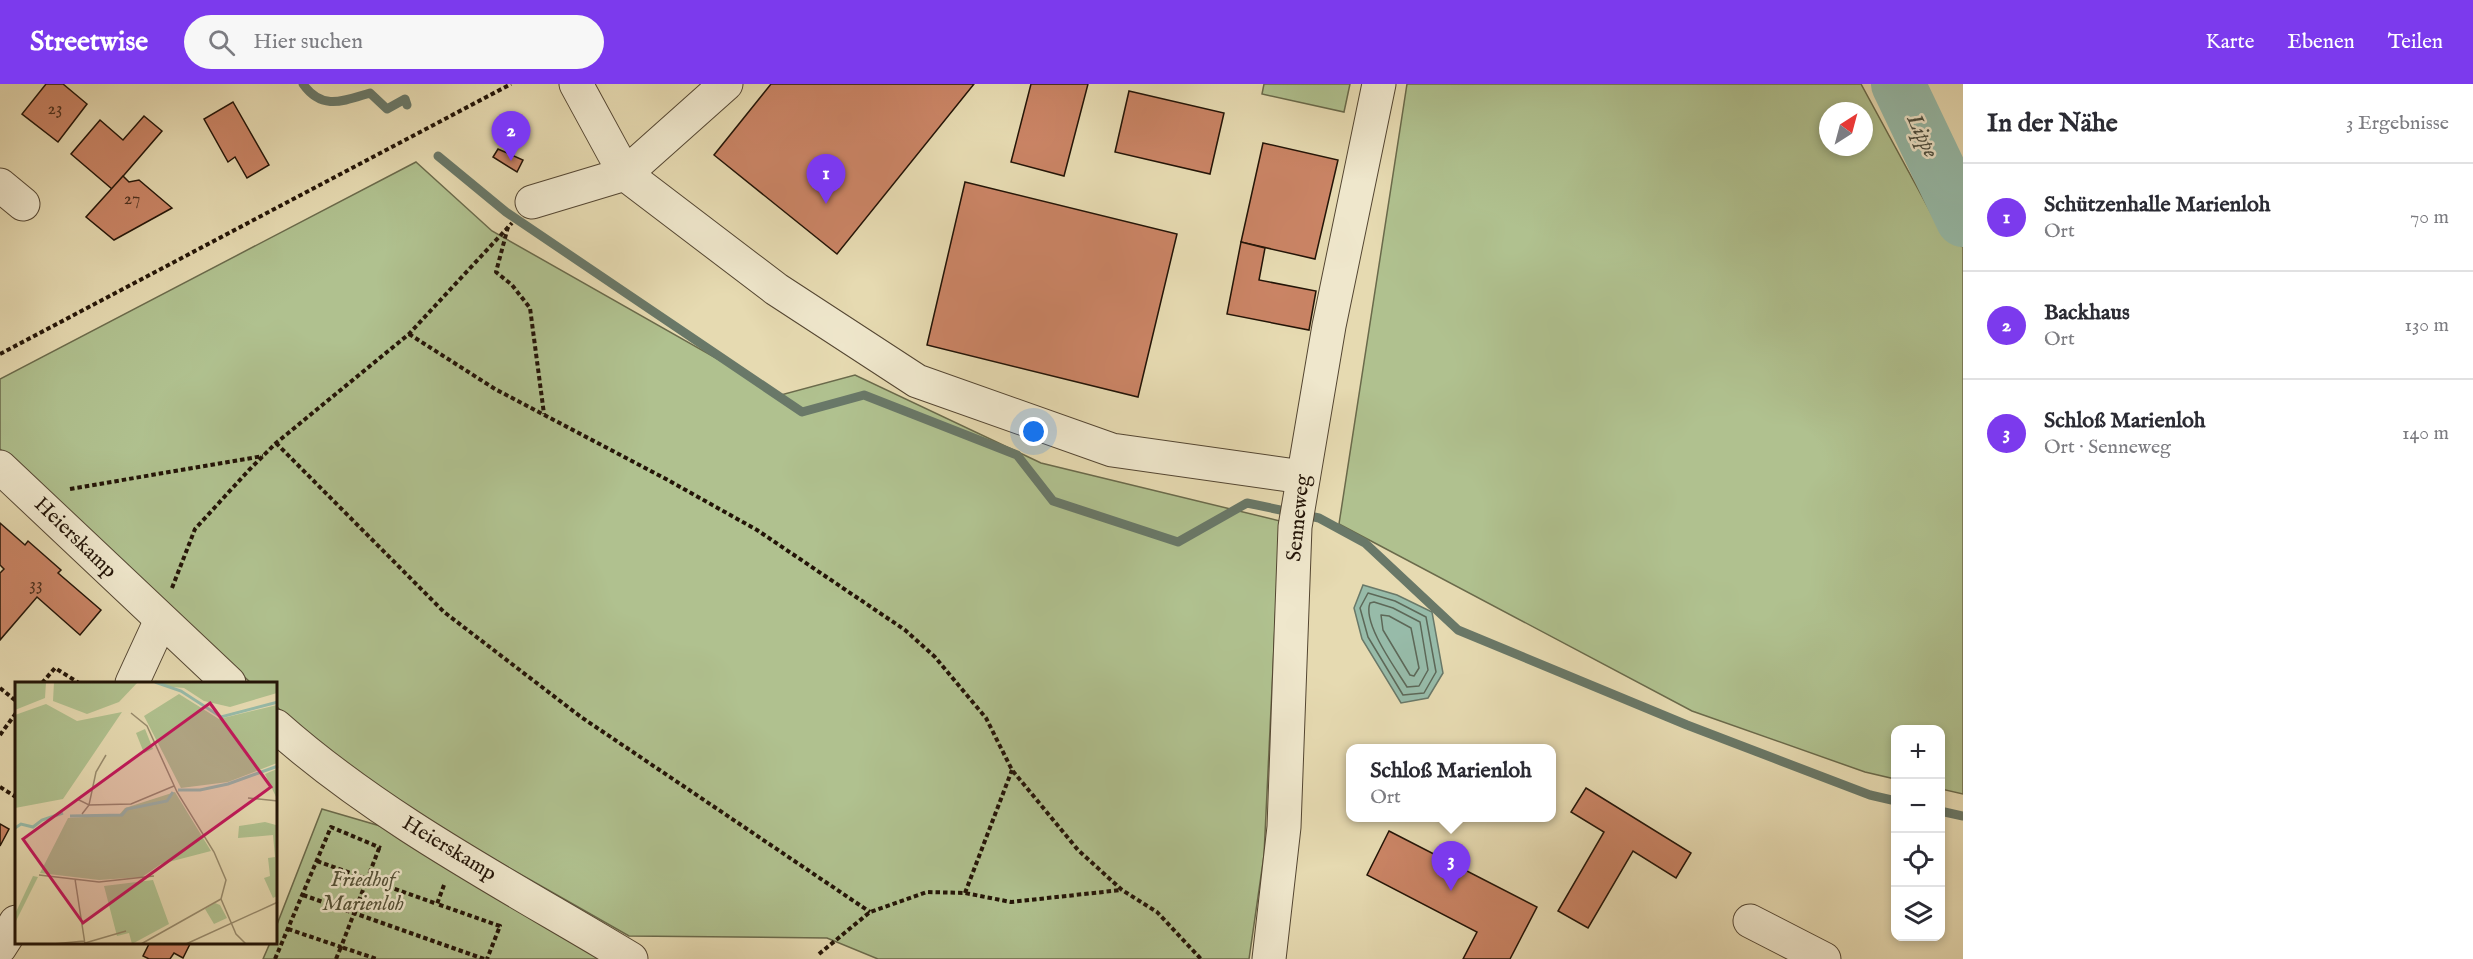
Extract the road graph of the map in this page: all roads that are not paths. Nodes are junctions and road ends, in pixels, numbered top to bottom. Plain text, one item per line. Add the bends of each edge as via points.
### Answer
1 (576, 84) edge
2 (726, 84) edge
3 (1379, 84) edge
4 (625, 174) junction
5 (532, 202) dead end
6 (0, 467) edge
7 (1299, 501) junction
8 (161, 620) junction
9 (132, 682) edge
10 (228, 682) edge
11 (278, 728) edge
12 (1750, 921) dead end
13 (15, 924) edge
14 (0, 947) edge
15 (631, 959) edge
16 (1269, 959) edge
17 (1824, 959) edge

1 - 4 street
2 - 4 street
3 - 7 street, Senneweg via 1329,326
4 - 5 street
4 - 7 street via 776,289 917,381 1112,450
6 - 8 street, Heierskamp
7 - 16 street, Senneweg via 1284,827
8 - 9 street
8 - 10 street, Heierskamp
11 - 15 street, Heierskamp via 392,815
12 - 17 street
13 - 14 street

